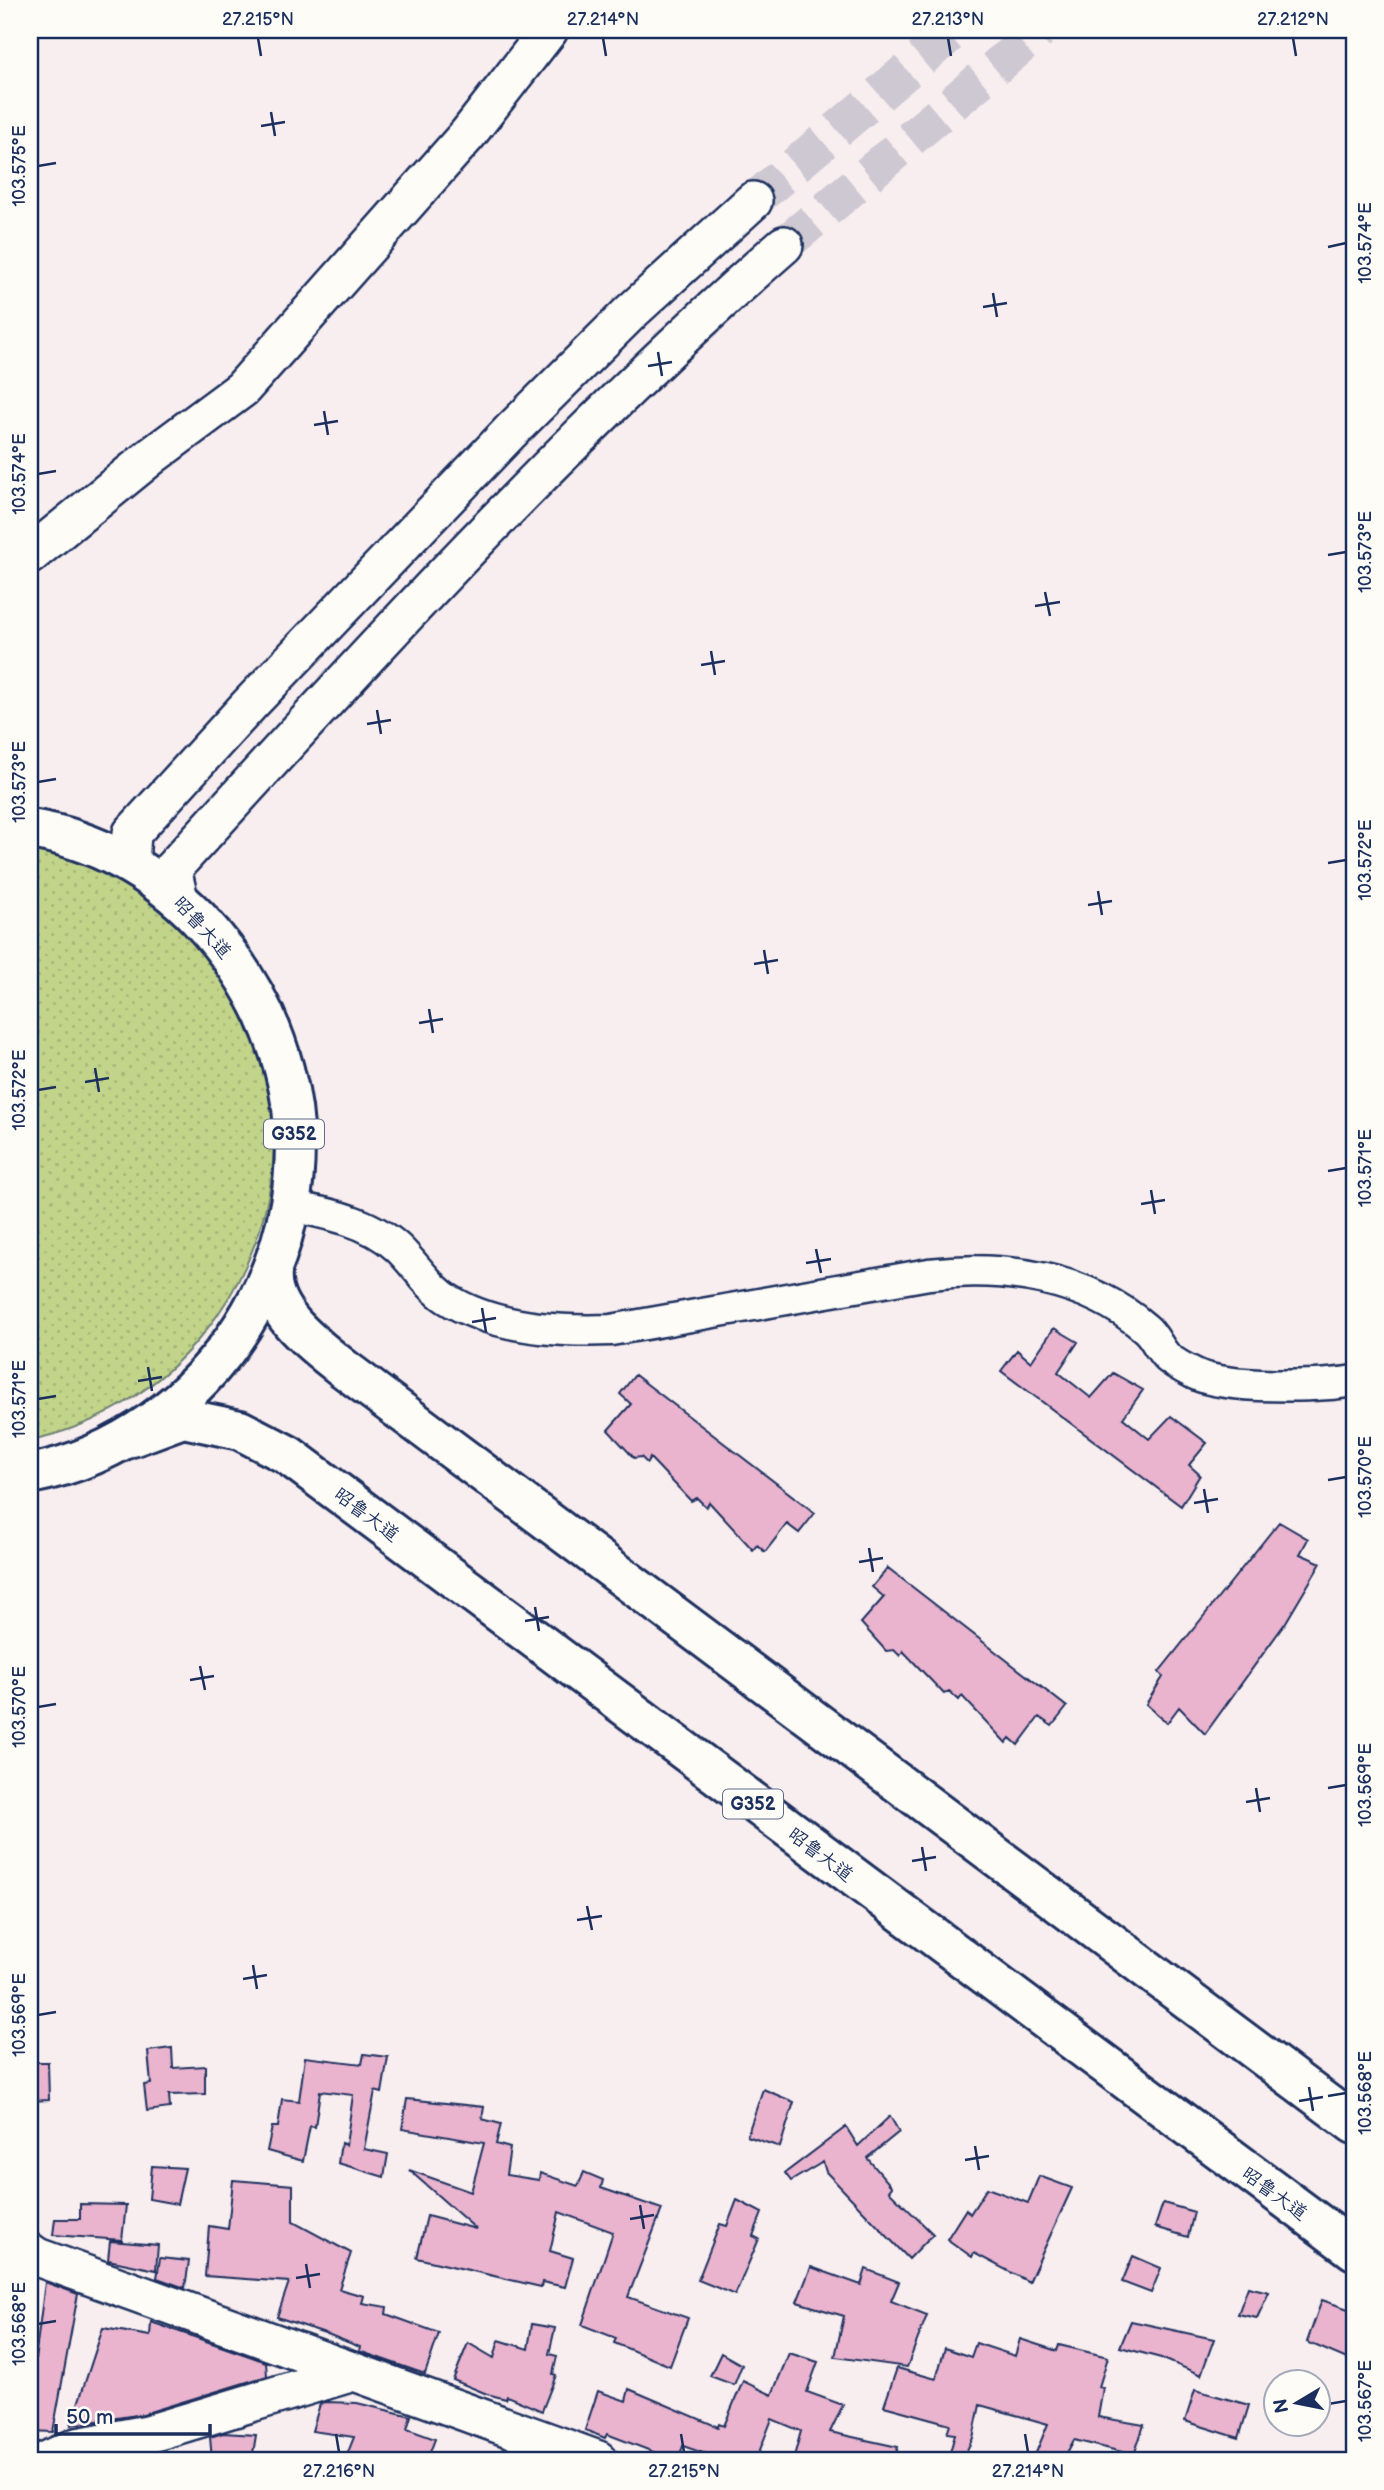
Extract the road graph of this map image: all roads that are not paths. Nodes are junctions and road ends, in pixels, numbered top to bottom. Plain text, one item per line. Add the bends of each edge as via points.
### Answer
1 (549, 30) edge
2 (753, 201) tunnel mouth
3 (784, 245) tunnel mouth
4 (30, 555) edge
5 (30, 809) edge
6 (47, 831) edge
7 (131, 864) junction
8 (179, 899) junction
9 (290, 1206) junction
10 (272, 1272) junction
11 (1354, 1381) edge
12 (132, 1437) junction
13 (30, 1474) edge
14 (1354, 2124) edge
15 (1354, 2250) edge
16 (30, 2252) edge
17 (350, 2373) junction
18 (48, 2460) edge
19 (598, 2460) edge

1 - 4 main road via 468,134 242,389
2 - 7 main road via 631,312 510,432 268,685 132,833
3 - 8 main road via 548,470 289,741 172,869
5 - 6 main road
6 - 7 highway, 昭鲁大道 / G352
7 - 8 highway, 昭鲁大道 / G352
8 - 9 highway, 昭鲁大道 / G352 via 226,948 267,1019 285,1070 294,1138
9 - 10 highway, 昭鲁大道 / G352
9 - 11 street via 336,1215 366,1228 396,1246 444,1297 475,1313 510,1322 611,1331 929,1274 996,1271 1060,1283 1121,1310 1148,1330 1168,1358 1199,1376 1229,1382 1327,1386
10 - 12 highway, 昭鲁大道 / G352 via 238,1337 191,1393
10 - 14 highway via 271,1287 300,1333 342,1368
12 - 13 highway, 昭鲁大道 / G352 via 63,1468
12 - 15 highway, 昭鲁大道 / G352 via 183,1418 240,1430 288,1455
16 - 17 main road
17 - 18 main road via 148,2434 77,2447
17 - 19 main road

